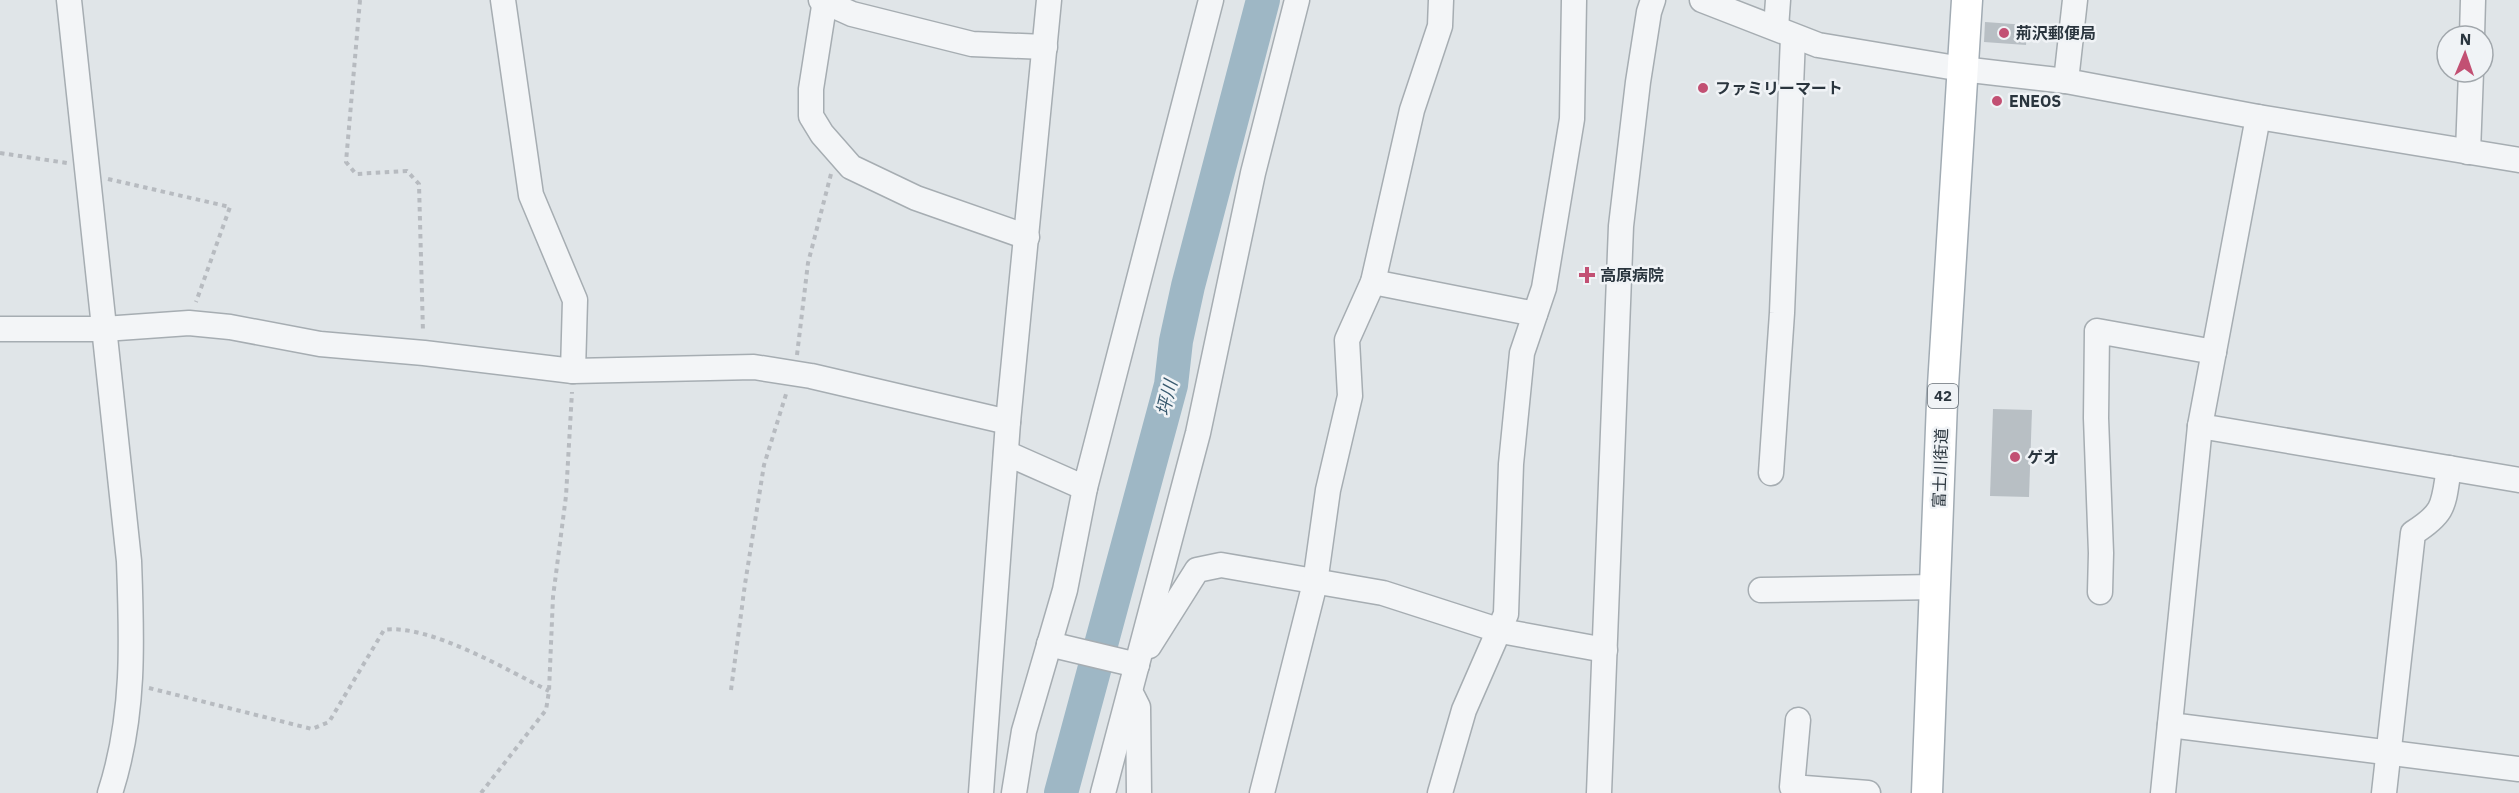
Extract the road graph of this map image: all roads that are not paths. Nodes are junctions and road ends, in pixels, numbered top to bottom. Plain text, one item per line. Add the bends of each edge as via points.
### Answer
1 (69, 0) edge
2 (503, 0) edge
3 (823, 0) edge
4 (1050, 0) edge
5 (1212, 0) edge
6 (1297, 0) edge
7 (1442, 0) edge
8 (1574, 0) edge
9 (1653, 0) edge
10 (1702, 0) edge
11 (1778, 0) edge
12 (1967, 0) edge
13 (2075, 0) edge
14 (2473, 0) edge
15 (2472, 24) edge
16 (1785, 32) junction
17 (1045, 47) junction
18 (1962, 69) junction
19 (2066, 81) junction
20 (2471, 84) edge
21 (2258, 117) junction
22 (2468, 152) junction
23 (2519, 160) edge
24 (1027, 237) junction
25 (1373, 282) junction
26 (1535, 314) junction
27 (0, 329) edge
28 (104, 329) junction
29 (2214, 352) junction
30 (573, 371) junction
31 (1008, 423) junction
32 (2200, 426) junction
33 (1006, 453) junction
34 (2449, 468) junction
35 (1771, 473) dead end
36 (2519, 480) edge
37 (1085, 488) junction
38 (1315, 583) junction
39 (1935, 587) junction
40 (1761, 590) dead end
41 (2100, 592) dead end
42 (1501, 631) junction
43 (1055, 646) junction
44 (1605, 650) junction
45 (1131, 664) junction
46 (1131, 692) junction
47 (1798, 720) dead end
48 (2170, 725) junction
49 (2389, 752) junction
50 (2519, 769) edge
51 (110, 793) edge
52 (981, 793) edge
53 (1014, 793) edge
54 (1103, 793) edge
55 (1139, 793) edge
56 (1262, 793) edge
57 (1440, 793) edge
58 (1599, 793) edge
59 (1868, 793) edge
60 (1927, 793) edge
61 (2163, 793) edge
62 (2384, 793) edge

1 - 28 street
2 - 30 street via 531,195 575,300
3 - 17 street via 852,14 972,44
3 - 24 street via 811,116 822,134 851,167 916,198
4 - 17 street
5 - 37 street
6 - 45 street via 1253,173 1198,433
7 - 25 street via 1440,26 1412,110
8 - 26 street via 1572,119 1544,288
9 - 44 street via 1638,82 1621,226
10 - 16 street
11 - 16 street
12 - 18 main road, 富士川街道 / 42
13 - 19 street
14 - 15 street
16 - 18 street via 1818,45
16 - 35 street via 1782,313
17 - 24 street
18 - 19 street
18 - 39 main road, 富士川街道 / 42
19 - 21 street
20 - 22 street
21 - 22 street
21 - 29 street
22 - 23 street
24 - 31 street
25 - 26 street
25 - 38 street via 1347,340 1350,396 1328,490
26 - 42 street via 1522,352 1511,464 1506,614
27 - 28 street
28 - 30 street via 189,323 320,344
28 - 51 street via 129,561 133,650 121,760
29 - 32 street
29 - 41 street via 2097,331
30 - 31 street via 754,367
31 - 33 street
32 - 34 street
32 - 48 street
33 - 37 street
33 - 52 street
34 - 36 street
34 - 49 street via 2442,510 2413,533
37 - 43 street
38 - 42 street via 1383,593
38 - 45 street via 1221,566 1197,570
38 - 56 street
39 - 40 street
39 - 60 main road, 富士川街道 / 42
42 - 44 street
42 - 57 street via 1464,710
43 - 45 street
43 - 53 street via 1024,731
44 - 58 street
45 - 46 street
46 - 54 street
46 - 55 street via 1138,707
47 - 59 street via 1792,787
48 - 49 street
48 - 61 street
49 - 50 street
49 - 62 street

